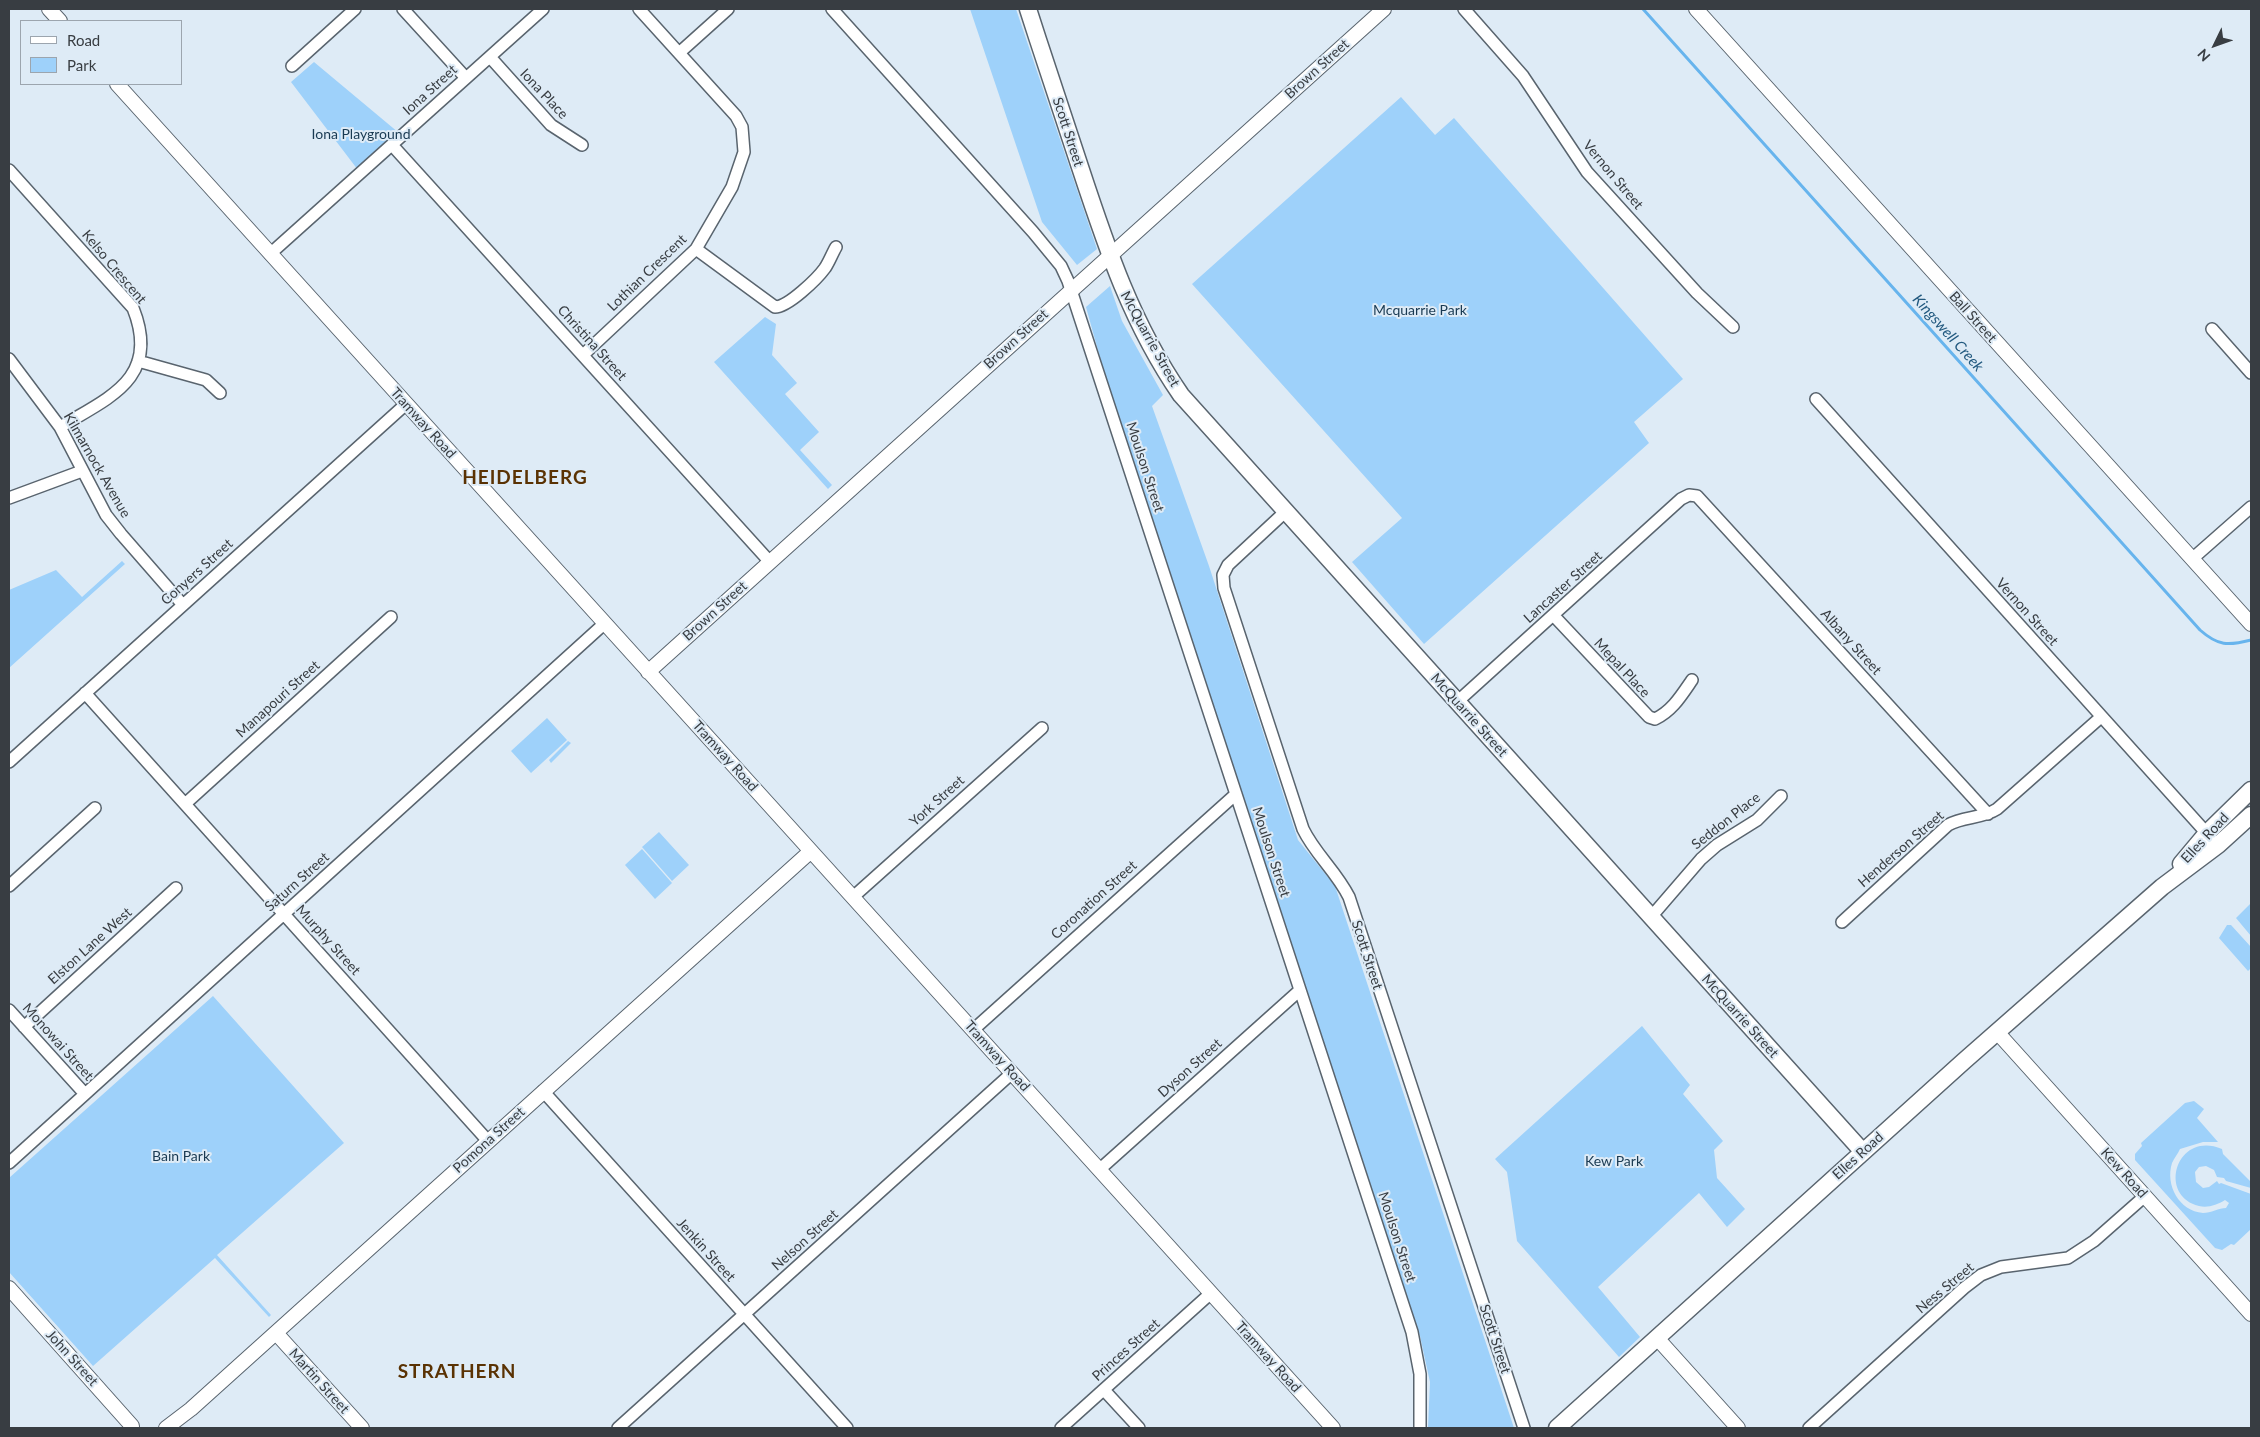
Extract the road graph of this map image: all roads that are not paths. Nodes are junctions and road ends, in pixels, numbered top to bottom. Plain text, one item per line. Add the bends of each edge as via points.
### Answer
1 (49, 9) edge
2 (355, 9) edge
3 (403, 9) edge
4 (543, 9) edge
5 (639, 9) edge
6 (728, 9) edge
7 (832, 9) edge
8 (1028, 9) edge
9 (1384, 9) edge
10 (1464, 9) edge
11 (1696, 9) edge
12 (59, 20) edge
13 (679, 53) junction
14 (490, 57) junction
15 (292, 66) dead end
16 (466, 78) junction
17 (118, 85) edge
18 (392, 145) junction
19 (582, 145) dead end
20 (9, 170) edge
21 (836, 247) dead end
22 (696, 249) junction
23 (270, 254) junction
24 (1109, 255) junction
25 (1072, 290) junction
26 (1733, 327) dead end
27 (2212, 329) dead end
28 (583, 356) junction
29 (9, 359) edge
30 (138, 361) junction
31 (2251, 373) edge
32 (220, 394) dead end
33 (1816, 399) dead end
34 (406, 404) junction
35 (60, 427) junction
36 (82, 471) junction
37 (1689, 495) joint
38 (9, 498) edge
39 (2251, 507) edge
40 (1285, 512) junction
41 (2192, 559) junction
42 (770, 562) junction
43 (183, 604) junction
44 (1554, 616) junction
45 (391, 617) dead end
46 (605, 623) junction
47 (2251, 624) edge
48 (648, 672) junction
49 (1692, 680) dead end
50 (85, 693) junction
51 (1457, 702) junction
52 (2101, 717) junction
53 (1042, 728) dead end
54 (9, 762) edge
55 (2251, 790) edge
56 (1236, 794) junction
57 (1781, 796) dead end
58 (185, 804) junction
59 (95, 808) dead end
60 (1988, 814) junction
61 (2251, 815) edge
62 (2212, 839) junction
63 (810, 851) junction
64 (9, 886) edge
65 (176, 888) dead end
66 (853, 897) junction
67 (284, 914) junction
68 (1651, 916) junction
69 (1842, 922) dead end
70 (1300, 990) junction
71 (9, 1010) edge
72 (24, 1027) junction
73 (973, 1030) junction
74 (1997, 1032) junction
75 (1012, 1073) junction
76 (543, 1091) junction
77 (85, 1094) junction
78 (488, 1141) junction
79 (1863, 1152) junction
80 (9, 1163) edge
81 (1100, 1170) junction
82 (2145, 1196) junction
83 (10, 1293) edge
84 (1211, 1293) junction
85 (745, 1314) junction
86 (2251, 1314) edge
87 (276, 1332) junction
88 (1657, 1338) junction
89 (1104, 1390) junction
90 (133, 1427) edge
91 (166, 1428) edge
92 (362, 1428) edge
93 (618, 1428) edge
94 (847, 1428) edge
95 (1061, 1428) edge
96 (1139, 1428) edge
97 (1333, 1428) edge
98 (1420, 1428) edge
99 (1524, 1428) edge
100 (1557, 1428) edge
101 (1738, 1428) edge
102 (1809, 1428) edge

1 - 12 street
2 - 15 street
3 - 16 street
4 - 14 street, Iona Street
5 - 13 street, Lothian Crescent
6 - 13 street
7 - 25 street via 1045,245 1061,266
8 - 24 main road, Scott Street
9 - 24 street, Brown Street
10 - 26 street, Vernon Street via 1523,76 1587,172 1697,293
11 - 41 street, Ball Street
13 - 22 street, Lothian Crescent via 736,116 745,138 744,152 732,188
14 - 16 street, Iona Street
14 - 19 street, Iona Place via 551,126
16 - 18 street, Iona Street
17 - 23 street, Tramway Road
18 - 23 street, Iona Street
18 - 28 street, Christina Street
20 - 30 street, Kelso Crescent via 133,308 142,338
21 - 22 street via 824,269 780,307 775,307
22 - 28 street, Lothian Crescent
23 - 34 street, Tramway Road
24 - 25 street, Brown Street
24 - 40 main road, McQuarrie Street via 1131,308 1177,389
25 - 42 street, Brown Street
25 - 56 street, Moulson Street
27 - 31 street
28 - 42 street, Christina Street
29 - 35 street, Kilmarnock Avenue
30 - 32 street via 206,380
30 - 35 street, Kelso Crescent via 122,387
33 - 52 street, Vernon Street
34 - 43 street, Conyers Street
34 - 46 street, Tramway Road
35 - 36 street, Kilmarnock Avenue
36 - 38 street
36 - 43 street, Kilmarnock Avenue via 96,499 121,534
37 - 44 street, Lancaster Street
37 - 60 street, Albany Street via 1702,501
39 - 41 street
40 - 51 main road, McQuarrie Street
40 - 99 street, Scott Street via 1228,565 1223,575 1224,588 1304,830 1338,877 1348,897
41 - 47 street, Ball Street
42 - 48 street, Brown Street
43 - 50 street, Conyers Street
44 - 49 street, Mepal Place via 1649,717 1662,716
44 - 51 street, Lancaster Street
45 - 58 street, Manapouri Street
46 - 48 street, Tramway Road
46 - 67 street, Saturn Street
48 - 63 street, Tramway Road
50 - 54 street, Conyers Street
50 - 58 street, Murphy Street
51 - 68 main road, McQuarrie Street
52 - 60 street, Henderson Street
52 - 62 street, Vernon Street
53 - 66 street, York Street
55 - 62 main road, Elles Road
56 - 70 street, Moulson Street
56 - 73 street, Coronation Street
57 - 68 street, Seddon Place via 1757,820 1701,859
58 - 67 street, Murphy Street
59 - 64 street
60 - 69 street, Henderson Street via 1962,818 1948,826
61 - 62 main road, Elles Road
62 - 74 main road, Elles Road
63 - 66 street, Tramway Road
63 - 76 street, Pomona Street
65 - 72 street, Elston Lane West
66 - 73 street, Tramway Road
67 - 77 street, Saturn Street
67 - 78 street, Murphy Street
68 - 79 main road, McQuarrie Street
70 - 81 street, Dyson Street
70 - 98 street, Moulson Street via 1412,1332 1420,1374
71 - 72 street, Monowai Street
72 - 77 street, Monowai Street
73 - 75 street, Tramway Road
74 - 79 main road, Elles Road
74 - 82 street, Kew Road
75 - 81 street, Tramway Road
75 - 85 street, Nelson Street
76 - 78 street, Pomona Street
76 - 85 street, Jenkin Street
77 - 80 street, Saturn Street
78 - 87 street, Pomona Street
79 - 88 main road, Elles Road
81 - 84 street, Tramway Road
82 - 86 street, Kew Road
82 - 102 street, Ness Street via 2094,1242 2068,1258 2001,1267 1981,1275
83 - 90 street, John Street
84 - 89 street, Princes Street
84 - 97 street, Tramway Road
85 - 93 street, Nelson Street
85 - 94 street, Jenkin Street
87 - 91 street, Pomona Street
87 - 92 street, Martin Street
88 - 100 main road, Elles Road
88 - 101 street
89 - 95 street, Princes Street
89 - 96 street

